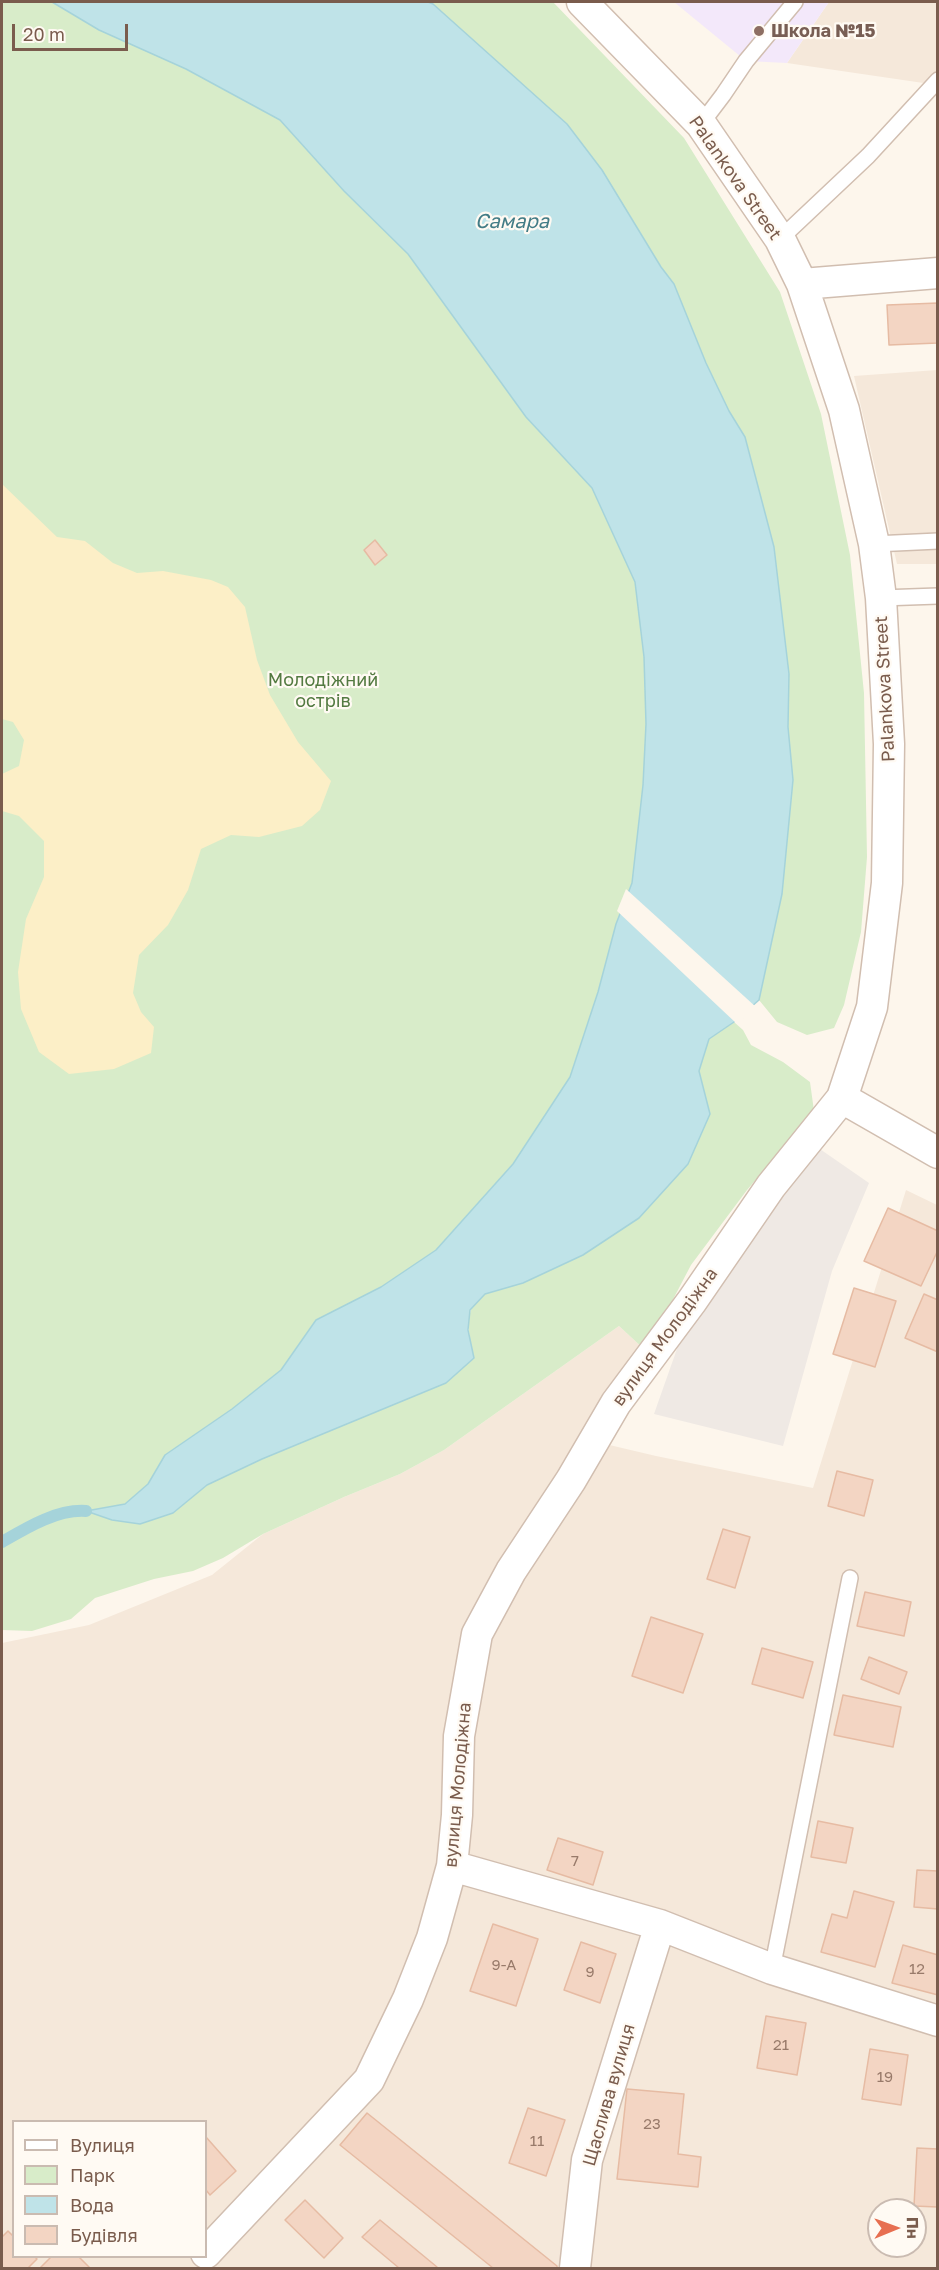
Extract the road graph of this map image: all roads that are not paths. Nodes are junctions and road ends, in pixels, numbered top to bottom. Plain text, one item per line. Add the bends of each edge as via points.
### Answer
1 (582, 2) edge
2 (795, 2) edge
3 (938, 80) edge
4 (700, 124) junction
5 (780, 238) junction
6 (938, 273) edge
7 (802, 284) junction
8 (938, 541) edge
9 (874, 544) junction
10 (938, 597) edge
11 (881, 598) junction
12 (842, 1098) junction
13 (938, 1153) edge
14 (850, 1578) dead end
15 (452, 1866) junction
16 (660, 1925) junction
17 (772, 1968) junction
18 (938, 2021) edge
19 (207, 2252) edge
20 (575, 2268) edge

1 - 4 street, Palankova Street
2 - 4 lane
3 - 5 lane via 868,156
4 - 5 street, Palankova Street
5 - 7 street, Palankova Street
6 - 7 street
7 - 9 street, Palankova Street via 844,411
8 - 9 lane
9 - 11 street, Palankova Street
10 - 11 lane
11 - 12 street, Palankova Street via 889,744 887,883 872,1007
12 - 13 street
12 - 15 street, вулиця Молодіжна via 771,1186 616,1403 511,1571 477,1634 459,1736
14 - 17 lane
15 - 16 street
15 - 19 street, вулиця Молодіжна via 432,1938 408,2000 369,2080
16 - 17 street
16 - 20 street, Щаслива вулиця via 587,2160
17 - 18 street

